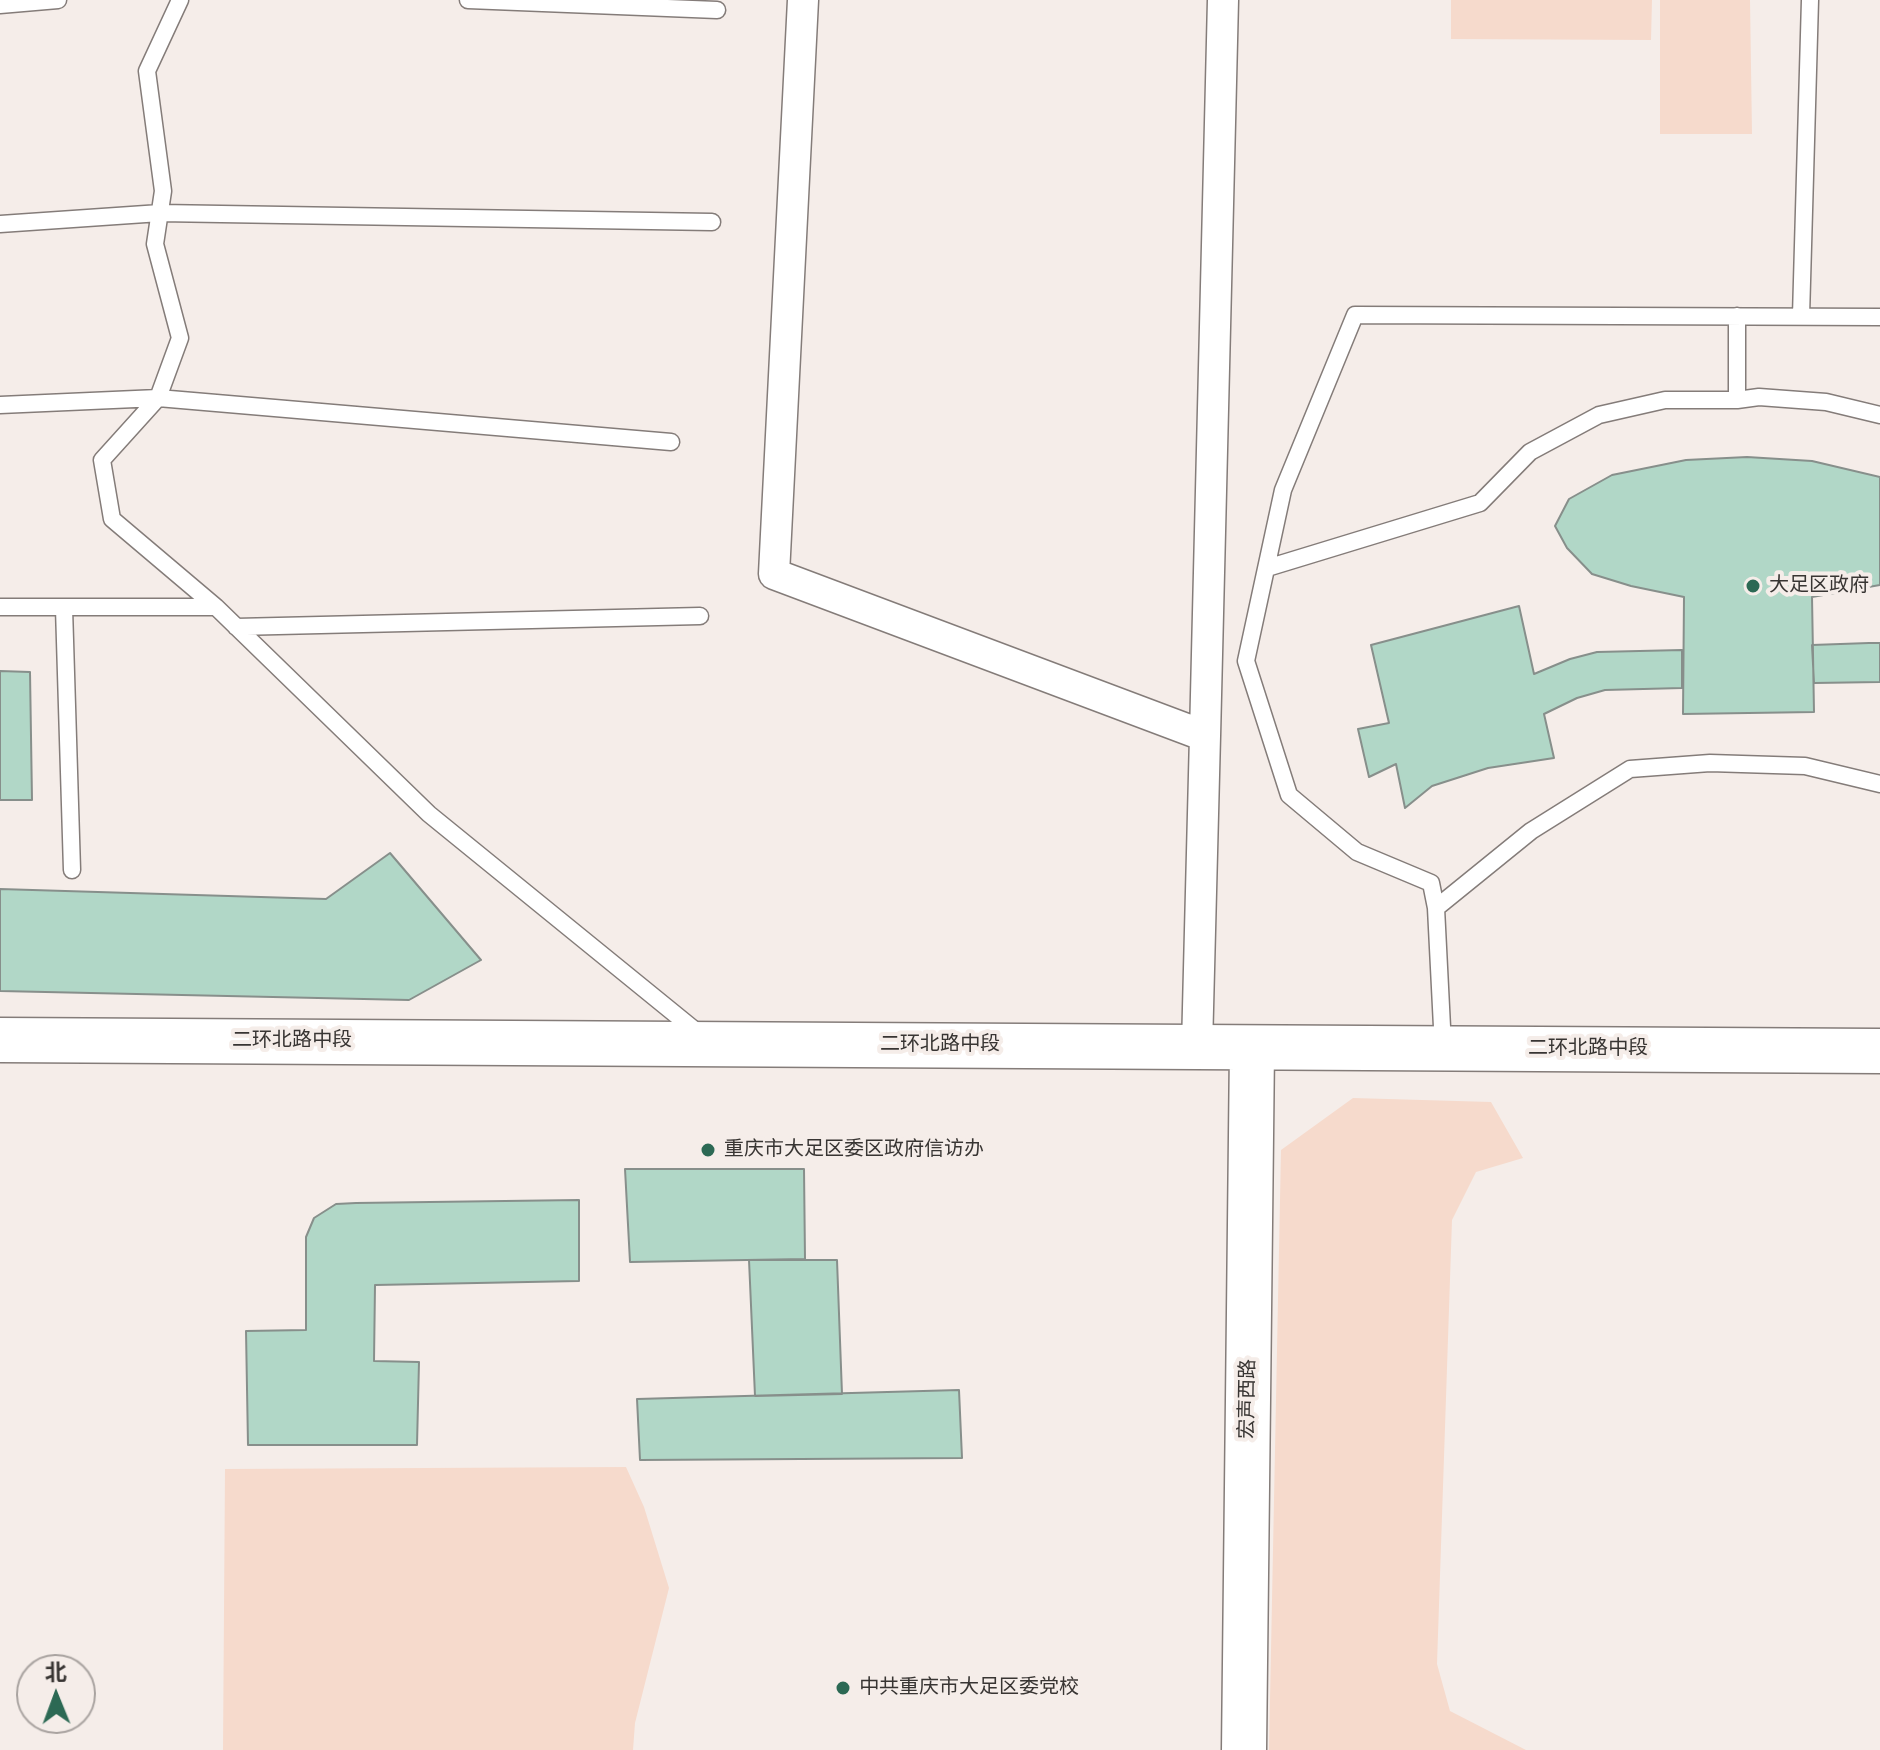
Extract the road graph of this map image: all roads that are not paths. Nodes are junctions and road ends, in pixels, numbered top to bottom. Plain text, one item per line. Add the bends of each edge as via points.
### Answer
1 (58, 0) edge
2 (180, 0) edge
3 (468, 0) edge
4 (803, 0) edge
5 (1223, 0) edge
6 (1810, 0) edge
7 (0, 5) edge
8 (717, 10) dead end
9 (160, 213) junction
10 (712, 222) dead end
11 (0, 224) edge
12 (1737, 316) junction
13 (1801, 316) junction
14 (1880, 317) edge
15 (158, 398) junction
16 (1737, 400) junction
17 (0, 405) edge
18 (1880, 415) edge
19 (671, 442) dead end
20 (1267, 568) junction
21 (0, 607) edge
22 (216, 607) junction
23 (64, 608) junction
24 (700, 616) dead end
25 (236, 627) junction
26 (1205, 736) junction
27 (1880, 784) edge
28 (72, 870) dead end
29 (1436, 908) junction
30 (0, 1040) edge
31 (712, 1044) junction
32 (1197, 1047) junction
33 (1252, 1048) junction
34 (1444, 1049) junction
35 (1880, 1051) edge
36 (1244, 1750) edge

1 - 7 lane
2 - 9 lane via 147,71 163,191
3 - 8 lane
4 - 26 street via 774,574
5 - 26 street
6 - 13 lane
9 - 10 lane
9 - 11 lane
9 - 15 lane via 155,244 180,338
12 - 13 lane
12 - 16 lane
12 - 20 lane via 1355,315 1283,490
13 - 14 lane
15 - 17 lane
15 - 19 lane
15 - 22 lane via 102,460 112,519
16 - 18 lane via 1826,402
16 - 20 lane via 1665,400 1599,415 1530,452 1480,503
20 - 29 lane via 1246,661 1289,795 1357,852 1431,883
21 - 23 lane
22 - 23 lane
22 - 25 lane
23 - 28 lane
24 - 25 lane
25 - 31 lane via 429,814
26 - 32 street
27 - 29 lane via 1805,766 1710,763 1630,769 1531,831
29 - 34 lane
30 - 31 main road, 二环北路中段
31 - 32 main road, 二环北路中段
32 - 33 main road, 二环北路中段
33 - 34 main road, 二环北路中段
33 - 36 main road, 宏声西路
34 - 35 main road, 二环北路中段

